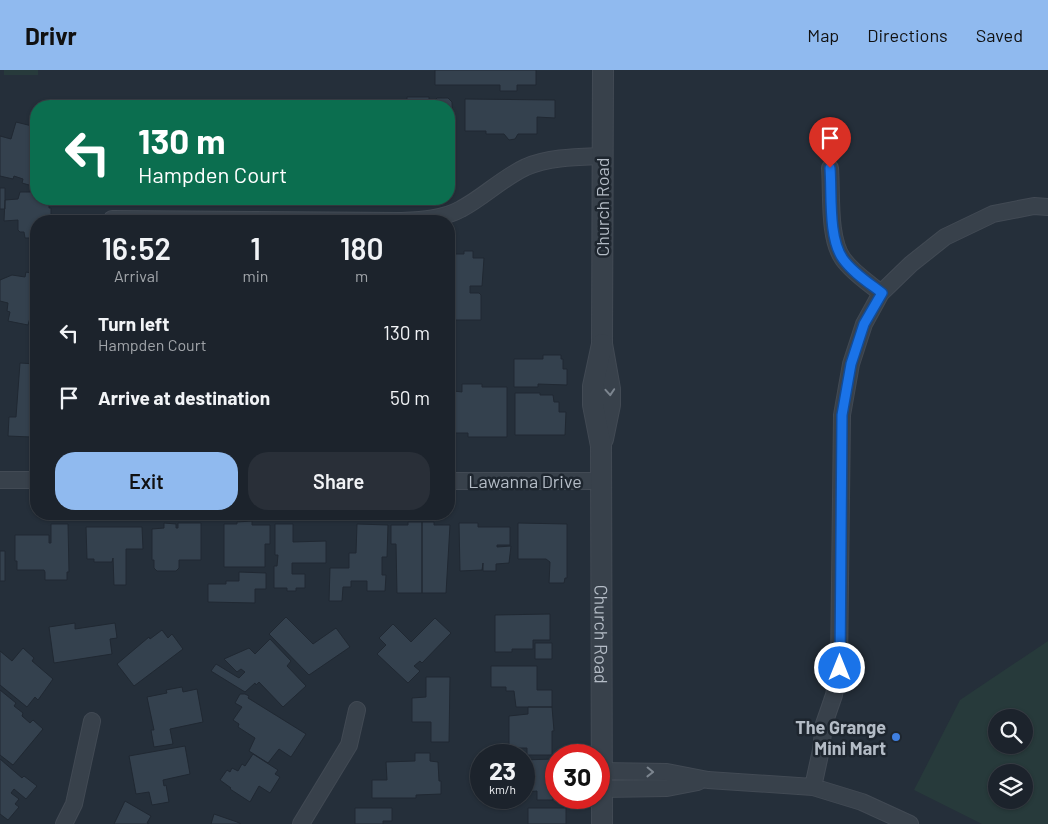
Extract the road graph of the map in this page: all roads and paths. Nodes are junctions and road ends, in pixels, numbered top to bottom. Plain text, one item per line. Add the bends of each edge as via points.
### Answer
1 (602, 70) edge
2 (602, 156) junction
3 (830, 168) dead end
4 (1048, 207) edge
5 (446, 215) edge
6 (882, 293) junction
7 (0, 480) edge
8 (30, 480) edge
9 (455, 481) edge
10 (601, 481) junction
11 (356, 710) dead end
12 (92, 721) dead end
13 (602, 744) edge
14 (610, 779) edge
15 (813, 787) junction
16 (602, 809) edge
17 (64, 824) edge
18 (301, 824) edge
19 (602, 824) edge
20 (910, 824) edge

1 - 2 street, Church Road
2 - 5 street via 540,162 514,173 461,210
2 - 10 street, Church Road via 602,344 610,405 601,446
3 - 6 street via 834,239 843,259
4 - 6 street via 1034,206 993,214 945,238 911,264
6 - 15 street via 864,324 851,364 842,415 840,668 824,724
7 - 8 street
9 - 10 street, Lawanna Drive
10 - 13 street, Church Road
11 - 18 street via 349,745
12 - 17 street via 74,804
14 - 15 street via 667,772 708,780
15 - 20 street via 862,802
16 - 19 street, Church Road

